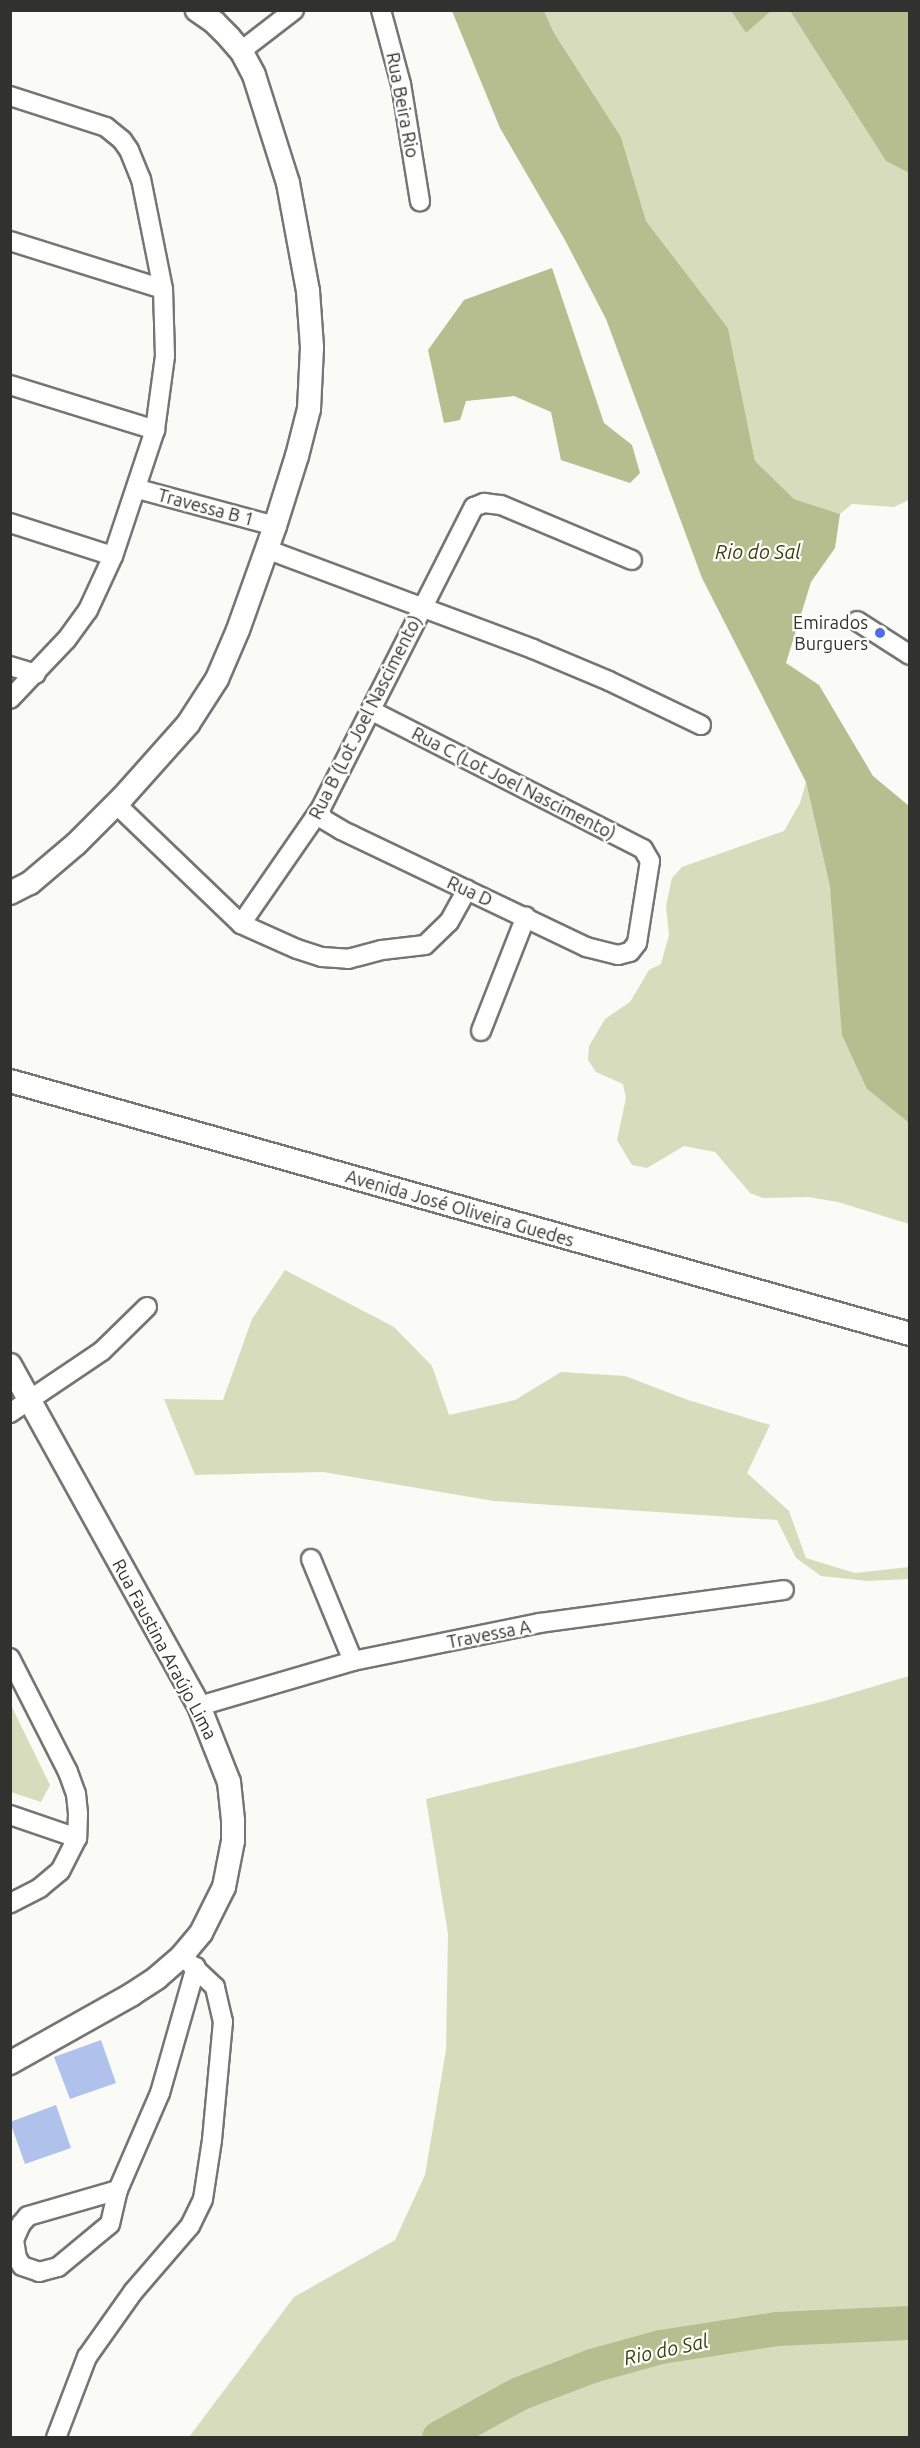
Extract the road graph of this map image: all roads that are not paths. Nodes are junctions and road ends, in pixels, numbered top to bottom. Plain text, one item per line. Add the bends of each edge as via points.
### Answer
1 (197, 10) edge
2 (294, 10) edge
3 (381, 10) edge
4 (241, 51) junction
5 (10, 96) edge
6 (420, 201) dead end
7 (10, 241) edge
8 (163, 289) junction
9 (10, 385) edge
10 (155, 430) junction
11 (138, 489) junction
12 (10, 523) edge
13 (274, 526) junction
14 (266, 549) junction
15 (113, 556) junction
16 (632, 560) dead end
17 (421, 608) junction
18 (856, 621) dead end
19 (909, 655) edge
20 (10, 666) edge
21 (36, 674) junction
22 (10, 699) edge
23 (372, 711) junction
24 (701, 725) dead end
25 (116, 804) junction
26 (320, 810) junction
27 (467, 890) junction
28 (10, 893) edge
29 (526, 916) junction
30 (241, 924) junction
31 (630, 952) joint
32 (481, 1031) dead end
33 (10, 1082) edge
34 (147, 1307) dead end
35 (909, 1334) edge
36 (10, 1365) edge
37 (30, 1402) junction
38 (10, 1413) edge
39 (311, 1559) dead end
40 (784, 1590) dead end
41 (11, 1660) edge
42 (353, 1661) junction
43 (200, 1707) junction
44 (10, 1815) edge
45 (77, 1838) junction
46 (10, 1903) edge
47 (189, 1962) junction
48 (10, 2063) edge
49 (118, 2190) junction
50 (56, 2438) edge

1 - 4 street
2 - 4 street
3 - 6 street, Rua Beira Rio via 401,84
4 - 13 street via 257,84 288,183 311,325 309,409
5 - 8 street via 90,120 122,140 141,179
7 - 8 street
8 - 10 street via 165,356
9 - 10 street
10 - 11 street
11 - 13 street, Travessa B 1
11 - 15 street
12 - 15 street
13 - 14 street
14 - 17 street
14 - 25 street via 217,679 188,724
15 - 21 street via 88,610
16 - 17 street, Rua B (Lot Joel Nascimento) via 501,505 479,504 467,518
17 - 23 street, Rua B (Lot Joel Nascimento)
17 - 24 street via 598,676
18 - 19 street
20 - 21 street
21 - 22 street
23 - 26 street, Rua B (Lot Joel Nascimento)
23 - 31 street, Rua C (Lot Joel Nascimento) via 646,852 650,861 639,936
25 - 28 street via 30,883
25 - 30 street
26 - 27 street, Rua D via 323,819 341,830
26 - 30 street, Rua B (Lot Joel Nascimento)
27 - 29 street, Rua D
27 - 30 street via 449,922 430,942 355,958 305,952
29 - 31 street, Rua D via 604,953
29 - 32 street
33 - 35 street, Avenida José Oliveira Guedes
34 - 37 street via 108,1346
36 - 37 street, Rua Faustina Araújo Lima
37 - 38 street
37 - 43 street, Rua Faustina Araújo Lima
39 - 42 street
40 - 42 street, Travessa A via 540,1623
41 - 45 street via 68,1772 76,1794
42 - 43 street, Travessa A
43 - 47 street, Rua Faustina Araújo Lima via 229,1782 233,1841 220,1896
44 - 45 street
45 - 46 street via 52,1880
47 - 48 street, Rua Faustina Araújo Lima
47 - 49 street via 160,2093
47 - 50 street via 215,1987 223,2022 203,2199 190,2226 134,2292 87,2357
49 - 49 street via 28,2217 14,2240 22,2266 32,2272 46,2272 98,2236 110,2224

